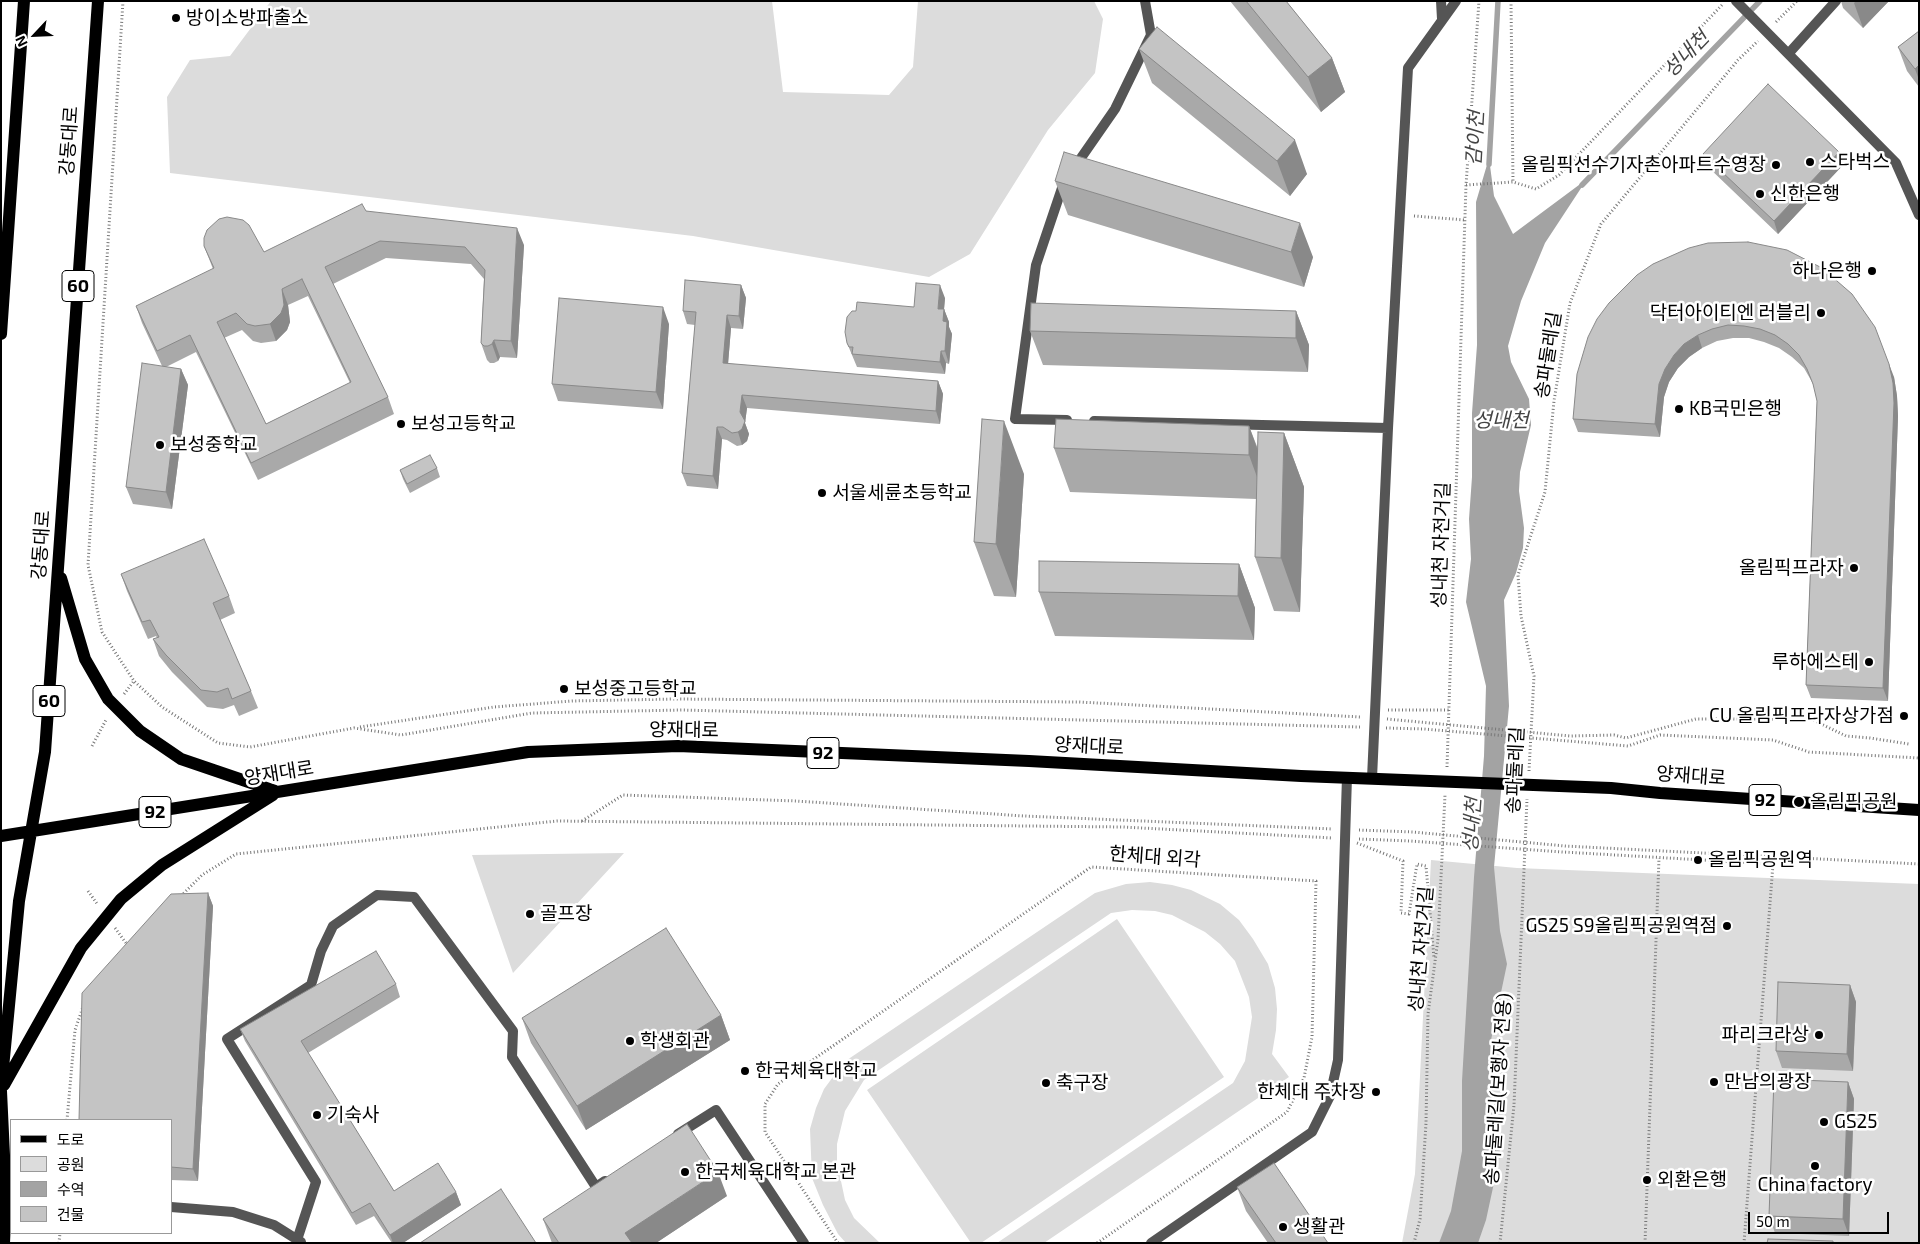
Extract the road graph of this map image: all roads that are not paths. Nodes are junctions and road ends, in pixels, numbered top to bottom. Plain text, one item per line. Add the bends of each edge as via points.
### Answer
1 (24, 1) edge
2 (98, 1) edge
3 (1145, 1) edge
4 (1441, 1) edge
5 (1456, 1) edge
6 (1736, 1) edge
7 (1836, 1) edge
8 (1442, 19) junction
9 (1789, 53) junction
10 (1919, 215) edge
11 (1, 334) edge
12 (1388, 428) junction
13 (58, 570) junction
14 (1347, 777) junction
15 (1372, 778) junction
16 (277, 792) junction
17 (1919, 810) edge
18 (32, 830) junction
19 (1, 836) edge
20 (1, 1090) edge
21 (668, 1141) edge
22 (612, 1177) edge
23 (9, 1198) edge
24 (172, 1208) edge
25 (299, 1241) edge
26 (4, 1243) edge
27 (804, 1243) edge
28 (1151, 1243) edge

1 - 11 main road
2 - 13 main road, 강동대로 / 60
3 - 12 street via 1151,35 1115,109 1063,183 1036,265 1015,419
4 - 8 street
5 - 8 street
6 - 9 street
7 - 9 street
8 - 12 street via 1408,68
9 - 10 street via 1896,163
12 - 15 street
13 - 16 main road via 85,658 108,699 140,731 181,759
13 - 18 main road, 강동대로 / 60 via 45,752
14 - 15 main road, 양재대로 / 92
14 - 16 main road, 양재대로 / 92 via 678,746 528,752
14 - 28 street via 1338,1060 1330,1096 1312,1132
15 - 17 main road, 양재대로 / 92 via 1611,788
16 - 18 main road, 양재대로 / 92
16 - 20 main road via 162,865 121,899 81,948
18 - 19 main road, 양재대로 / 92
18 - 20 main road, 강동대로 / 60 via 19,901
20 - 23 main road, 강동대로 / 60
21 - 27 street via 716,1110
22 - 25 street via 596,1187 512,1057 514,1031 414,897 378,896 333,926 321,951 311,985 227,1039 316,1182
23 - 26 main road, 강동대로 / 60
24 - 25 street via 233,1212 274,1225

